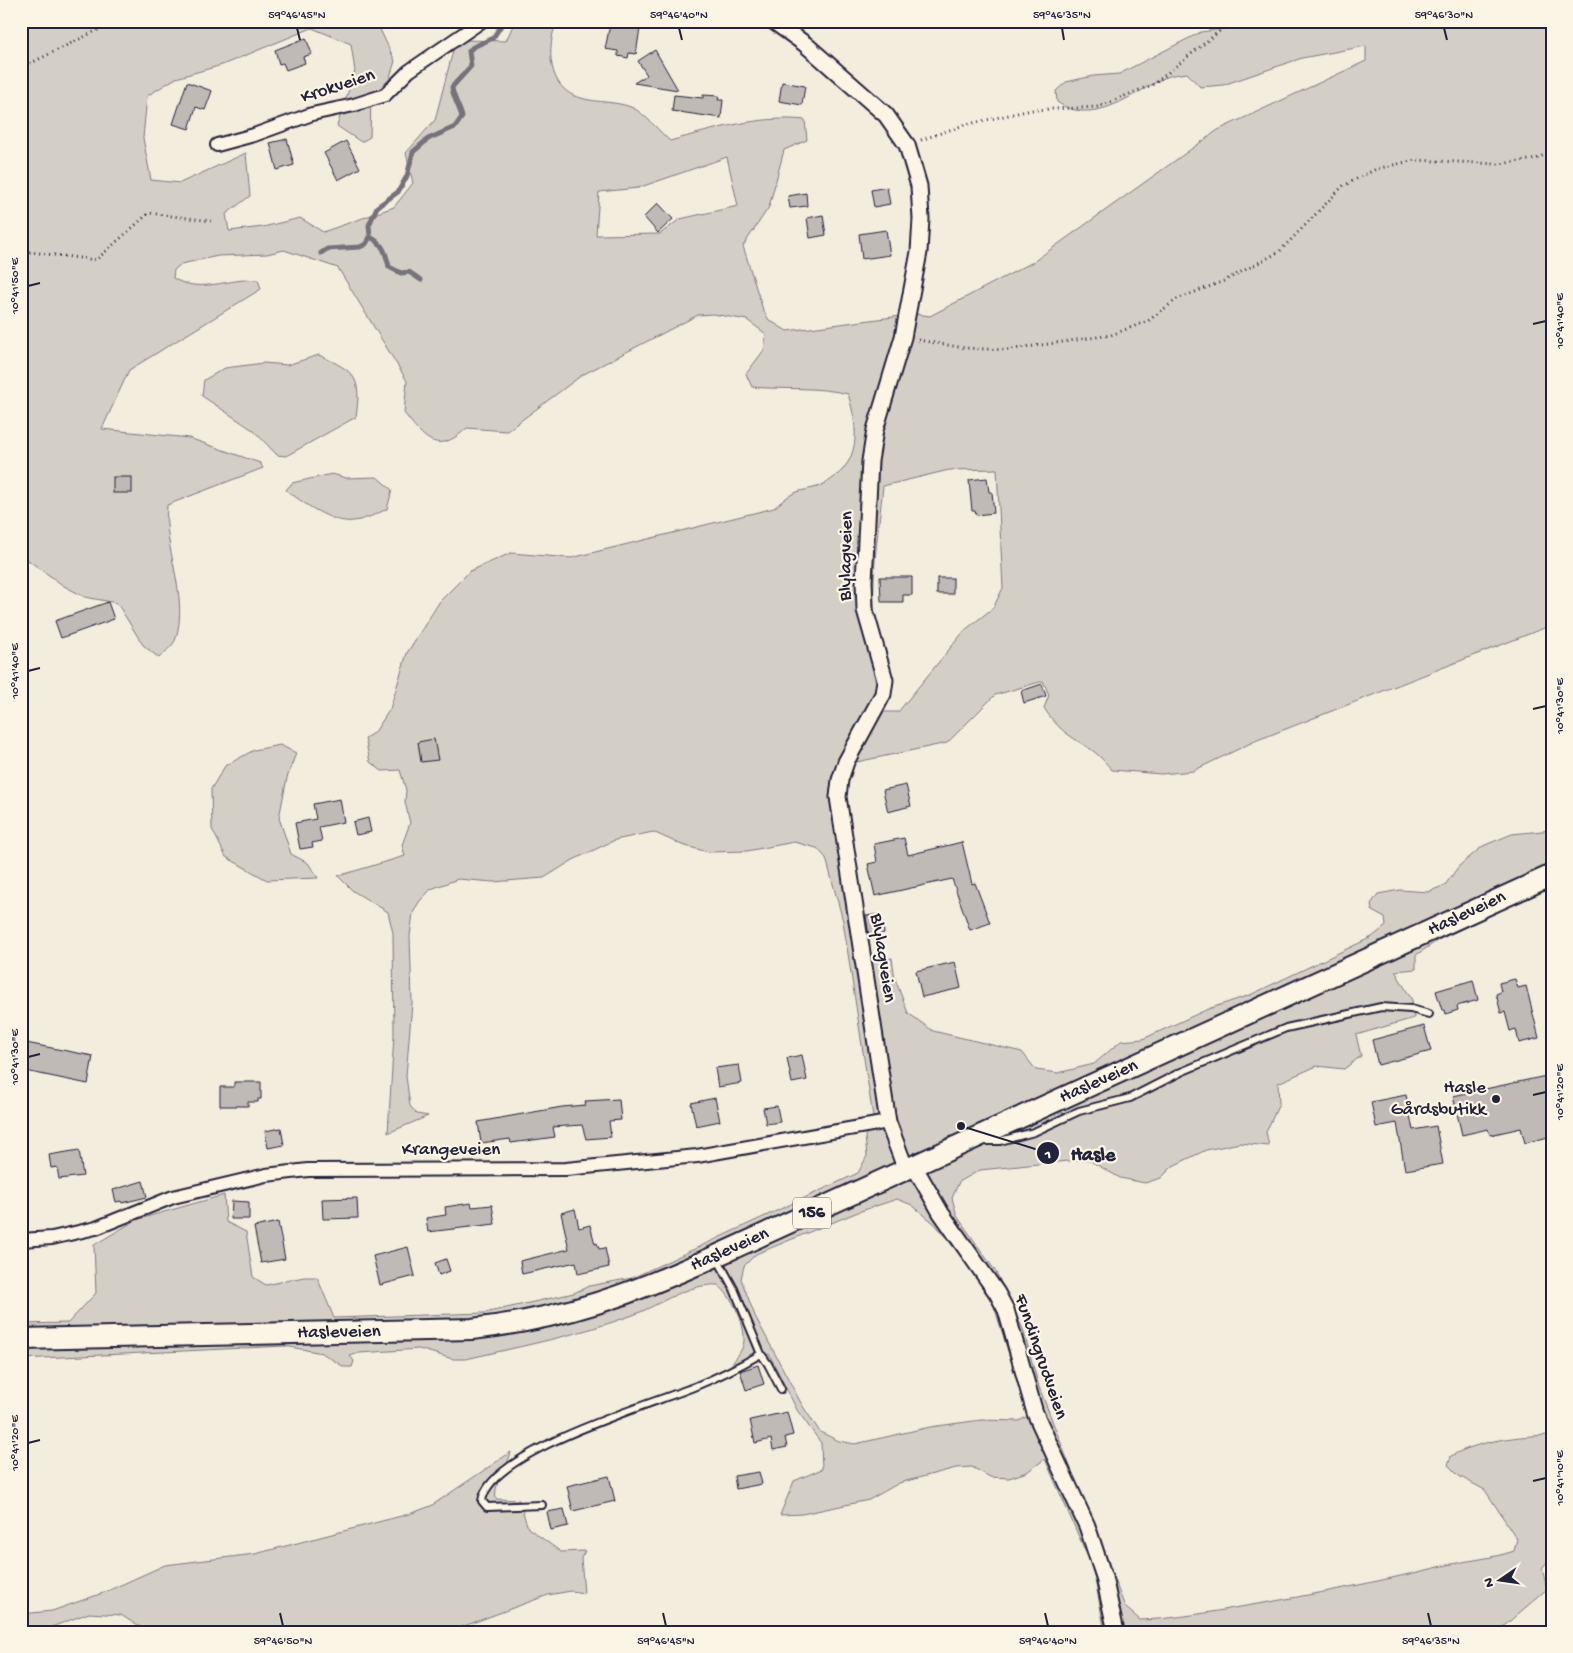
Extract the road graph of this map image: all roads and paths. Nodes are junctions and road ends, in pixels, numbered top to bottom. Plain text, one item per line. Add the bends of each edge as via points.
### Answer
1 (116, 21) edge
2 (482, 21) edge
3 (773, 21) edge
4 (1232, 21) edge
5 (21, 68) edge
6 (217, 145) dead end
7 (907, 145) junction
8 (1552, 151) edge
9 (211, 221) dead end
10 (21, 258) edge
11 (903, 337) junction
12 (1552, 875) edge
13 (1429, 1014) dead end
14 (888, 1122) junction
15 (971, 1140) junction
16 (911, 1168) junction
17 (21, 1240) edge
18 (716, 1256) junction
19 (21, 1339) edge
20 (761, 1354) junction
21 (781, 1389) dead end
22 (542, 1505) dead end
23 (1116, 1632) edge

1 - 5 path
2 - 6 street, Krokveien via 409,71 384,94
3 - 7 street, Blylagveien via 805,44 886,115
4 - 7 path via 1154,84 1098,107 1031,110 964,125
7 - 11 street, Blylagveien via 919,186 921,219
8 - 11 path via 1536,159 1499,164 1415,160 1376,169 1343,186 1279,252 1177,299 1148,321 1111,335 1006,350 965,348
9 - 10 path via 150,213 96,260 30,252
11 - 14 street, Blylagveien via 875,430 870,461 865,610 885,680 883,694 846,762 838,797
12 - 15 main road, Hasleveien / 156
13 - 15 lane via 1381,1007 1286,1028 1180,1072 1130,1098 1080,1111 1034,1132 1000,1141
14 - 16 street, Blylagveien
14 - 17 street, Krangeveien via 697,1156 605,1166 308,1170 266,1175 174,1197 96,1228 52,1238
15 - 16 main road, Hasleveien / 156
16 - 18 main road, Hasleveien / 156
16 - 23 street, Fundingrudveien via 1006,1310 1035,1413 1087,1526 1104,1577
18 - 19 main road, Hasleveien / 156 via 616,1299 504,1325 427,1331
18 - 20 lane via 734,1289
20 - 21 lane
20 - 22 lane via 694,1387 610,1417 541,1447 499,1476 487,1488 482,1500 487,1508

